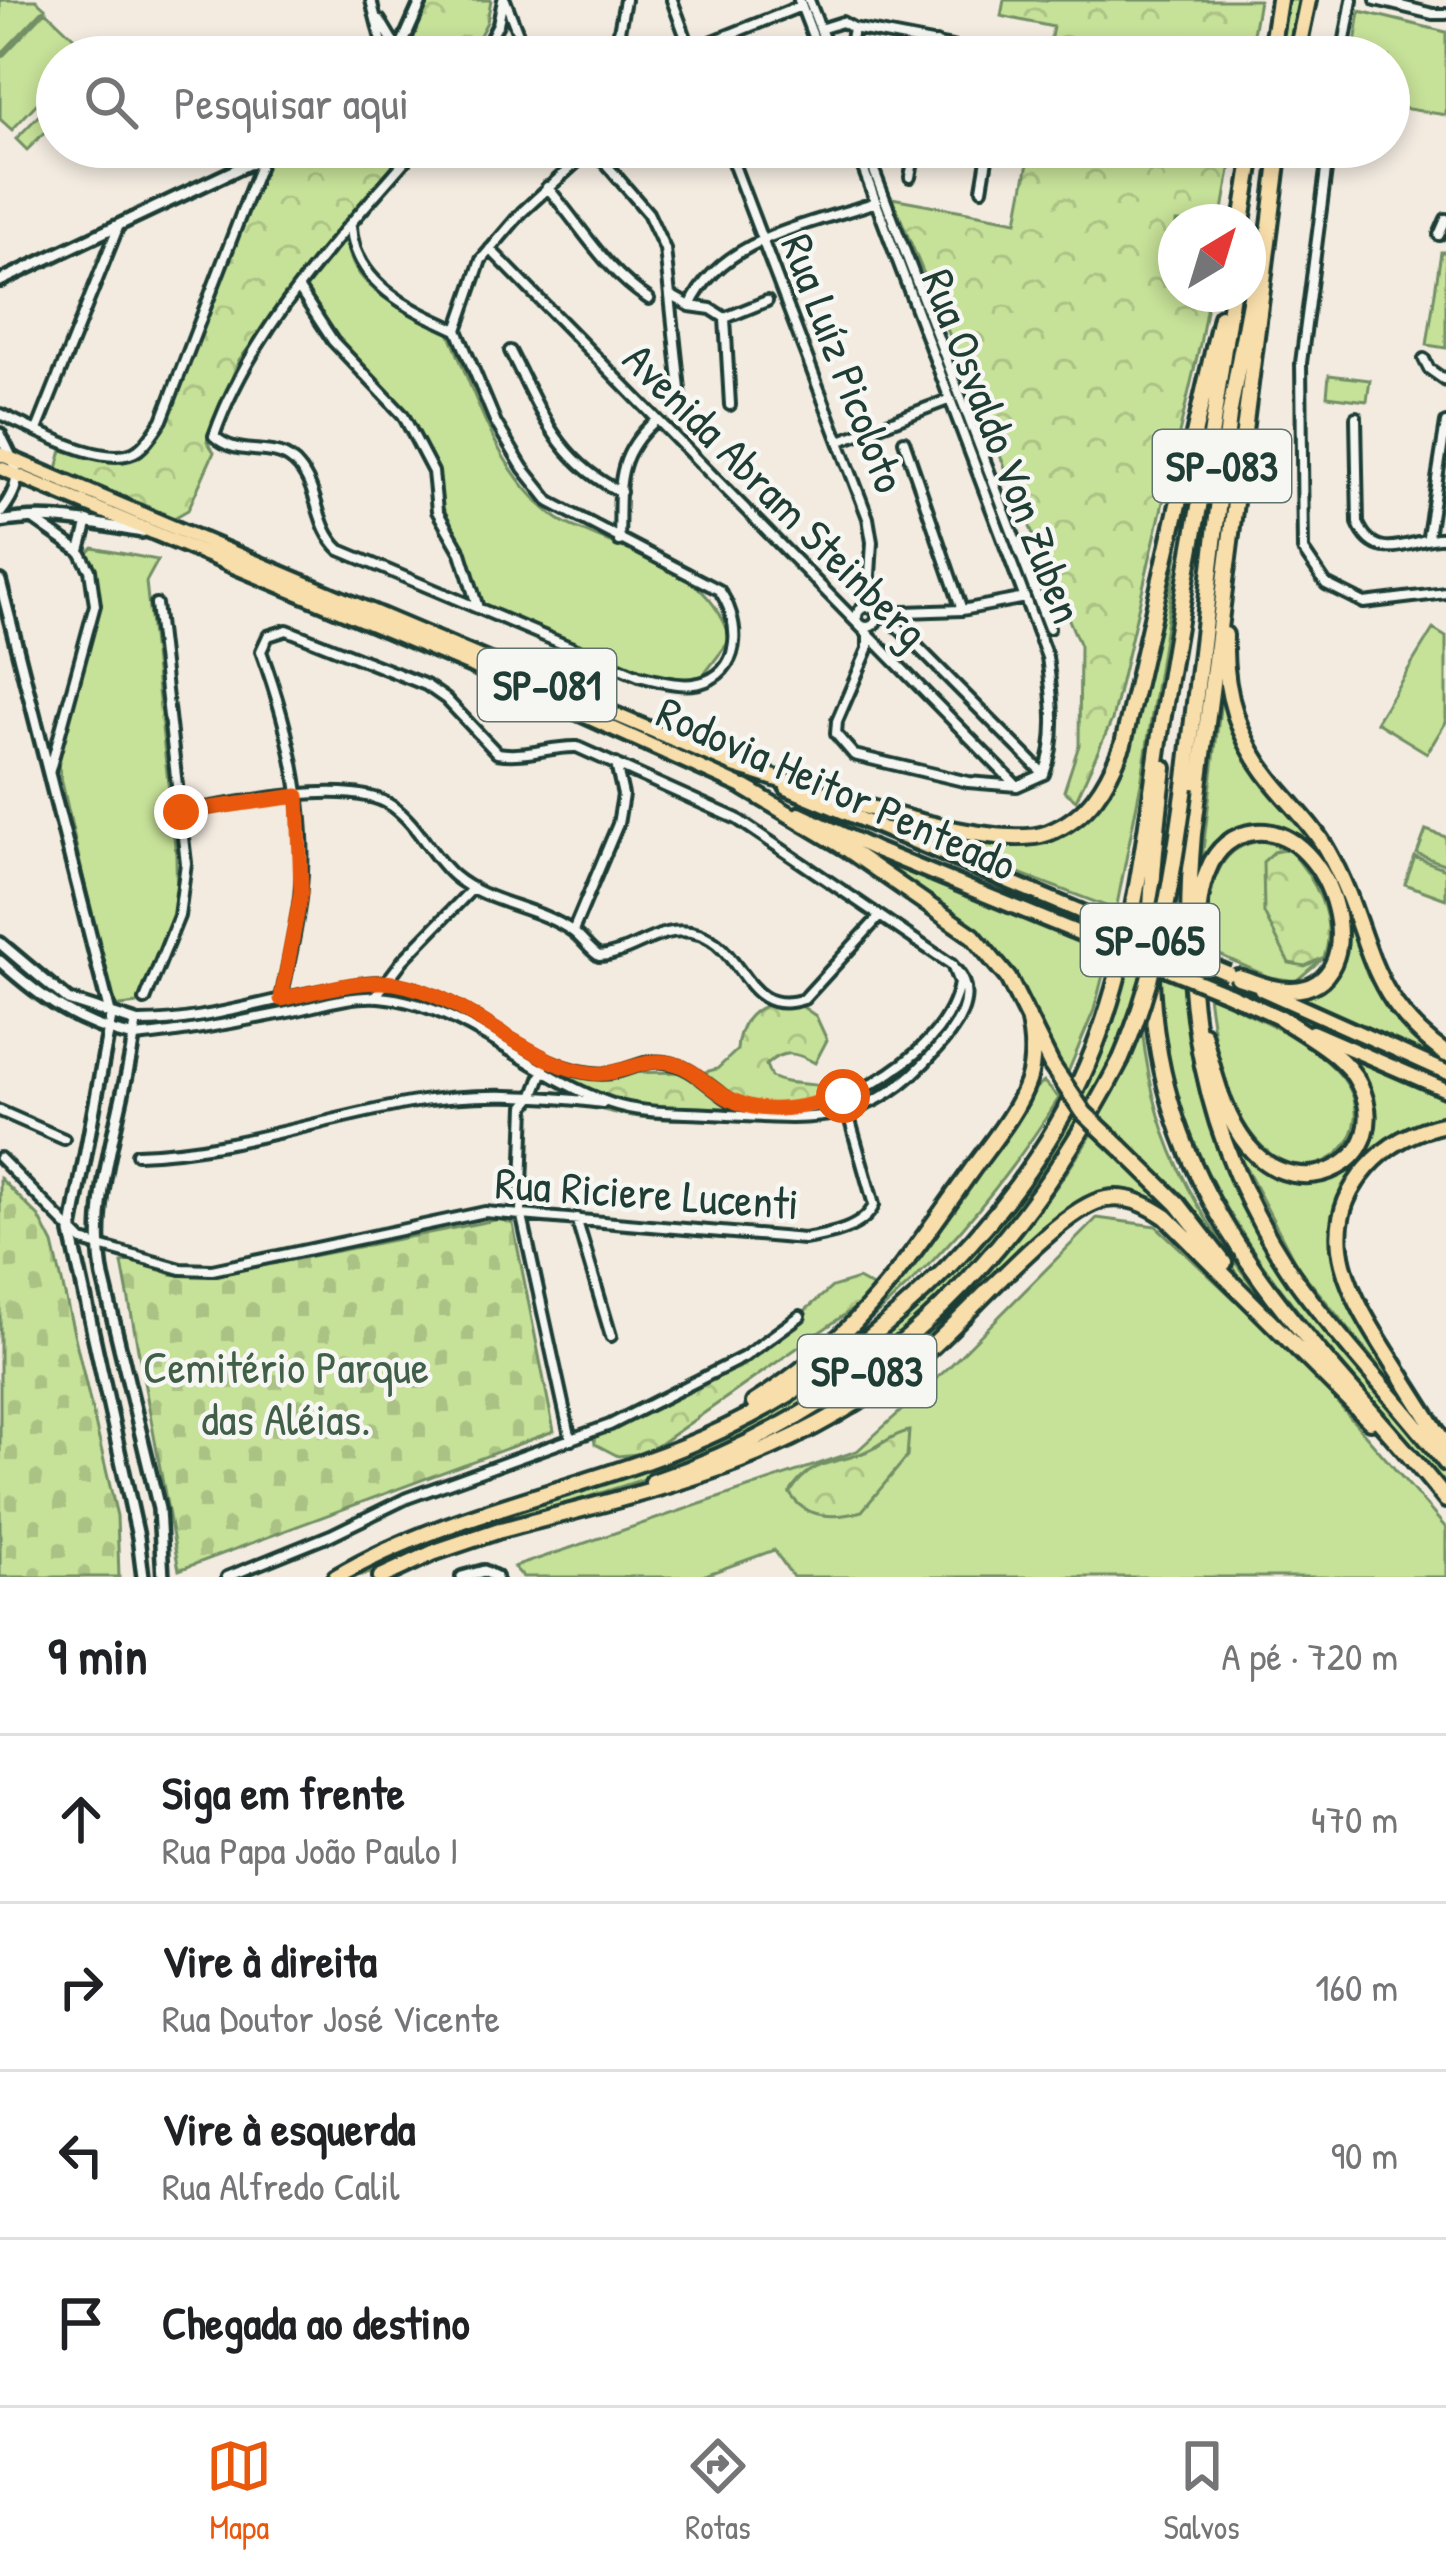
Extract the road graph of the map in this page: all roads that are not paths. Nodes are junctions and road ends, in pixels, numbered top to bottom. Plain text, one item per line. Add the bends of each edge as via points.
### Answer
1 (422, 0) edge
2 (504, 0) edge
3 (626, 0) edge
4 (672, 0) edge
5 (1279, 0) edge
6 (1307, 0) edge
7 (1352, 0) edge
8 (1376, 0) edge
9 (1395, 0) edge
10 (371, 1) edge
11 (803, 2) edge
12 (1408, 8) junction
13 (1446, 14) edge
14 (498, 24) junction
15 (518, 26) junction
16 (853, 28) junction
17 (820, 29) junction
18 (379, 36) edge
19 (392, 36) edge
20 (407, 36) edge
21 (492, 36) edge
22 (521, 36) edge
23 (618, 36) edge
24 (685, 36) edge
25 (730, 36) edge
26 (814, 36) edge
27 (823, 36) edge
28 (852, 36) edge
29 (897, 36) edge
30 (1273, 36) edge
31 (1300, 36) edge
32 (1346, 36) edge
33 (241, 168) edge
34 (259, 168) edge
35 (399, 168) edge
36 (569, 168) edge
37 (607, 168) edge
38 (735, 168) edge
39 (863, 168) edge
40 (873, 168) edge
41 (912, 168) edge
42 (986, 168) edge
43 (1251, 168) edge
44 (1276, 168) edge
45 (1277, 168) edge
46 (1326, 168) edge
47 (910, 177) dead end
48 (548, 187) junction
49 (982, 189) dead end
50 (876, 202) junction
51 (1245, 204) edge
52 (1446, 220) edge
53 (119, 224) junction
54 (351, 225) junction
55 (1438, 236) dead end
56 (763, 242) junction
57 (490, 249) junction
58 (0, 280) edge
59 (299, 289) junction
60 (671, 295) junction
61 (650, 299) dead end
62 (767, 301) dead end
63 (690, 306) junction
64 (1225, 312) edge
65 (1227, 312) edge
66 (725, 318) junction
67 (457, 330) junction
68 (510, 351) dead end
69 (1424, 359) dead end
70 (1446, 381) edge
71 (948, 400) junction
72 (730, 405) dead end
73 (682, 408) dead end
74 (0, 414) edge
75 (1356, 417) dead end
76 (655, 421) junction
77 (1246, 423) junction
78 (1446, 423) edge
79 (37, 430) junction
80 (0, 434) edge
81 (840, 441) junction
82 (904, 441) dead end
83 (0, 454) edge
84 (15, 460) junction
85 (0, 468) edge
86 (17, 476) junction
87 (1202, 490) junction
88 (621, 492) junction
89 (26, 517) junction
90 (0, 518) edge
91 (88, 521) junction
92 (1428, 536) junction
93 (169, 537) junction
94 (1446, 538) edge
95 (619, 542) junction
96 (80, 553) junction
97 (0, 581) edge
98 (1446, 593) edge
99 (1025, 598) junction
100 (156, 604) dead end
101 (478, 610) junction
102 (962, 610) junction
103 (876, 611) junction
104 (860, 625) junction
105 (1049, 628) dead end
106 (868, 633) junction
107 (62, 732) junction
108 (39, 740) junction
109 (616, 764) junction
110 (734, 765) junction
111 (1043, 773) junction
112 (49, 776) junction
113 (1017, 785) junction
114 (745, 788) junction
115 (298, 796) junction
116 (181, 812) junction
117 (473, 888) junction
118 (880, 917) junction
119 (573, 932) junction
120 (0, 943) edge
121 (0, 961) edge
122 (952, 965) junction
123 (1233, 975) junction
124 (384, 982) junction
125 (1193, 996) junction
126 (375, 997) junction
127 (281, 999) junction
128 (145, 1000) dead end
129 (111, 1017) junction
130 (1028, 1017) junction
131 (1281, 1018) junction
132 (136, 1022) junction
133 (109, 1032) junction
134 (135, 1037) junction
135 (1446, 1054) edge
136 (548, 1060) junction
137 (543, 1070) junction
138 (1446, 1072) edge
139 (1446, 1090) edge
140 (534, 1095) junction
141 (843, 1096) junction
142 (611, 1104) junction
143 (0, 1111) edge
144 (848, 1111) junction
145 (1446, 1124) edge
146 (64, 1139) dead end
147 (85, 1143) junction
148 (111, 1149) junction
149 (137, 1154) dead end
150 (0, 1159) edge
151 (521, 1212) junction
152 (576, 1217) junction
153 (71, 1233) junction
154 (100, 1246) junction
155 (1262, 1312) junction
156 (800, 1316) dead end
157 (610, 1336) dead end
158 (571, 1440) junction
159 (1446, 1447) edge
160 (148, 1460) junction
161 (1446, 1463) edge
162 (634, 1464) junction
163 (122, 1465) junction
164 (1446, 1503) edge
165 (496, 1531) junction
166 (142, 1577) edge
167 (163, 1577) edge
168 (227, 1577) edge
169 (336, 1577) edge
170 (382, 1577) edge
171 (462, 1577) edge
172 (496, 1577) edge

1 - 20 street
2 - 14 street
2 - 15 street
3 - 23 street
4 - 24 street
5 - 30 highway
6 - 31 highway
7 - 32 street
8 - 12 street
9 - 12 street
10 - 18 street
10 - 19 street
11 - 17 street
11 - 25 street
11 - 26 street
12 - 13 street
14 - 15 street
14 - 21 street
15 - 22 street
16 - 17 street via 842,22
16 - 28 street
16 - 29 street
17 - 27 street
33 - 53 street
34 - 79 street via 152,436 118,458
35 - 54 street
36 - 48 street
37 - 60 street via 648,213 665,249
38 - 56 street, Rua Luíz Picoloto
39 - 50 street, Rua Osvaldo Von Zuben
40 - 105 street, Rua Osvaldo Von Zuben
41 - 47 street
42 - 49 street
43 - 51 highway
44 - 165 highway, SP-083, bridge via 1229,416 1162,938 1136,1023 1084,1127 1009,1236 949,1304 881,1362 728,1454
45 - 77 highway, SP-065
46 - 98 street via 1301,363 1303,550 1326,584 1364,603
48 - 57 street
48 - 61 street via 592,247
50 - 56 street
50 - 71 street, Rua Osvaldo Von Zuben
52 - 55 street
53 - 58 street
53 - 79 street
54 - 59 street
54 - 67 street via 371,278
56 - 63 street via 724,261
56 - 81 street, Rua Luíz Picoloto
57 - 67 street
57 - 76 street, Avenida Abram Steinberg
59 - 101 street via 332,341 404,416 433,472 436,511 461,553
59 - 101 street via 245,363 214,436 227,448 281,452 298,464 340,550
60 - 63 street
60 - 73 street
62 - 66 street
63 - 66 street
64 - 110 highway via 1123,744 1105,786 1078,816 1032,837 993,837
65 - 87 highway, SP-065
66 - 72 street
67 - 95 street via 523,468 550,502
68 - 88 street via 554,438
69 - 70 street
71 - 81 street
71 - 99 street, Rua Osvaldo Von Zuben
74 - 79 street
75 - 92 street via 1362,533 1394,548
76 - 88 street via 625,455
76 - 104 street, Avenida Abram Steinberg
77 - 125 highway, SP-065 via 1193,834
77 - 135 highway via 1224,638 1235,718 1269,778 1328,851 1380,983
78 - 92 street
80 - 84 street
81 - 103 street, Rua Luíz Picoloto via 870,530
82 - 102 street
83 - 84 main road, Rodovia Heitor Penteado / SP-081
84 - 86 street
84 - 110 main road, Rodovia Heitor Penteado / SP-081
85 - 86 main road, Rodovia Heitor Penteado / SP-081
86 - 90 street
86 - 93 main road, Rodovia Heitor Penteado / SP-081
87 - 162 highway, SP-083 via 1121,958 1098,1040 1054,1126 998,1208 916,1298 840,1358 728,1427
87 - 164 highway, SP-065 via 1149,917 1154,1026 1168,1101 1204,1191 1252,1268
88 - 95 street
89 - 90 street
89 - 91 street
89 - 96 street
91 - 93 street
91 - 96 street
92 - 94 street
93 - 114 main road, Rodovia Heitor Penteado / SP-081
95 - 101 street via 719,590 731,606 735,642 710,680 639,676
96 - 107 street via 95,605
97 - 108 street
99 - 102 street
99 - 111 street, Rua Osvaldo Von Zuben via 1047,657 1054,707
100 - 116 street
102 - 103 street
103 - 104 street via 859,610
103 - 111 street
104 - 106 street, Avenida Abram Steinberg
106 - 113 street, Avenida Abram Steinberg
106 - 113 street via 837,721 842,744 854,755 968,782
107 - 108 street
107 - 112 street
108 - 112 street
109 - 115 street via 577,747 497,753 426,685 276,631 261,651 287,724
109 - 118 street via 737,819
109 - 119 street via 622,810
110 - 123 main road, Rodovia Heitor Penteado / SP-081, bridge
111 - 113 street
112 - 129 street
114 - 130 highway via 957,923 997,963
114 - 131 main road, Rodovia Heitor Penteado / SP-081, bridge
115 - 116 street
115 - 117 street via 379,799
115 - 127 street via 301,892
116 - 128 street via 179,916
117 - 119 street
117 - 124 street
118 - 119 street via 803,999 786,1005 758,994 698,934 653,935 598,956
118 - 122 street
120 - 129 street via 68,1000
121 - 133 street via 62,1012
122 - 141 street via 959,983 949,1010 899,1070
122 - 144 street via 967,998 940,1046 889,1091
123 - 125 highway via 1299,990 1337,956 1340,927 1325,882 1302,846 1275,833 1232,839 1207,871
123 - 138 main road, Rodovia Heitor Penteado
124 - 126 street
124 - 127 street
124 - 136 street via 446,1000
125 - 131 highway via 1221,1093 1249,1148 1276,1170 1321,1175 1361,1142 1364,1099 1349,1069
125 - 161 highway, SP-065 via 1210,1108 1255,1211 1320,1311
126 - 134 street
126 - 137 street via 450,1017
127 - 132 street
129 - 132 street
129 - 133 street
130 - 155 highway, bridge via 1084,1113 1178,1204
130 - 162 highway via 1033,1055 1022,1095 868,1311 757,1401
131 - 139 main road, Rodovia Heitor Penteado
132 - 134 street
133 - 134 street
133 - 147 street
134 - 148 street
136 - 137 street
136 - 141 street via 591,1073 669,1062 742,1106 762,1109
137 - 140 street
137 - 142 street
140 - 142 street
140 - 149 street via 409,1104 277,1136
140 - 151 street via 525,1106
141 - 144 street
142 - 144 street via 789,1121
143 - 146 street
144 - 152 street, Rua Riciere Lucenti via 874,1204 845,1229 804,1239
145 - 159 highway via 1396,1143 1369,1166 1344,1208 1340,1246 1353,1299
147 - 148 street
147 - 153 street
148 - 154 street
150 - 153 street
151 - 152 street, Rua Riciere Lucenti
151 - 154 street, Rua Riciere Lucenti via 485,1212 212,1270
151 - 158 street
152 - 157 street
153 - 154 street, Rua Riciere Lucenti
153 - 163 street
154 - 160 street
155 - 164 highway
155 - 165 highway via 1166,1217 1133,1200 1103,1199 1062,1222 917,1360 818,1426 712,1474
156 - 158 street via 744,1357
158 - 168 street via 407,1498
160 - 163 street
160 - 167 street
162 - 169 highway, SP-083 via 417,1536
163 - 166 street
165 - 170 highway, SP-083
171 - 172 street

